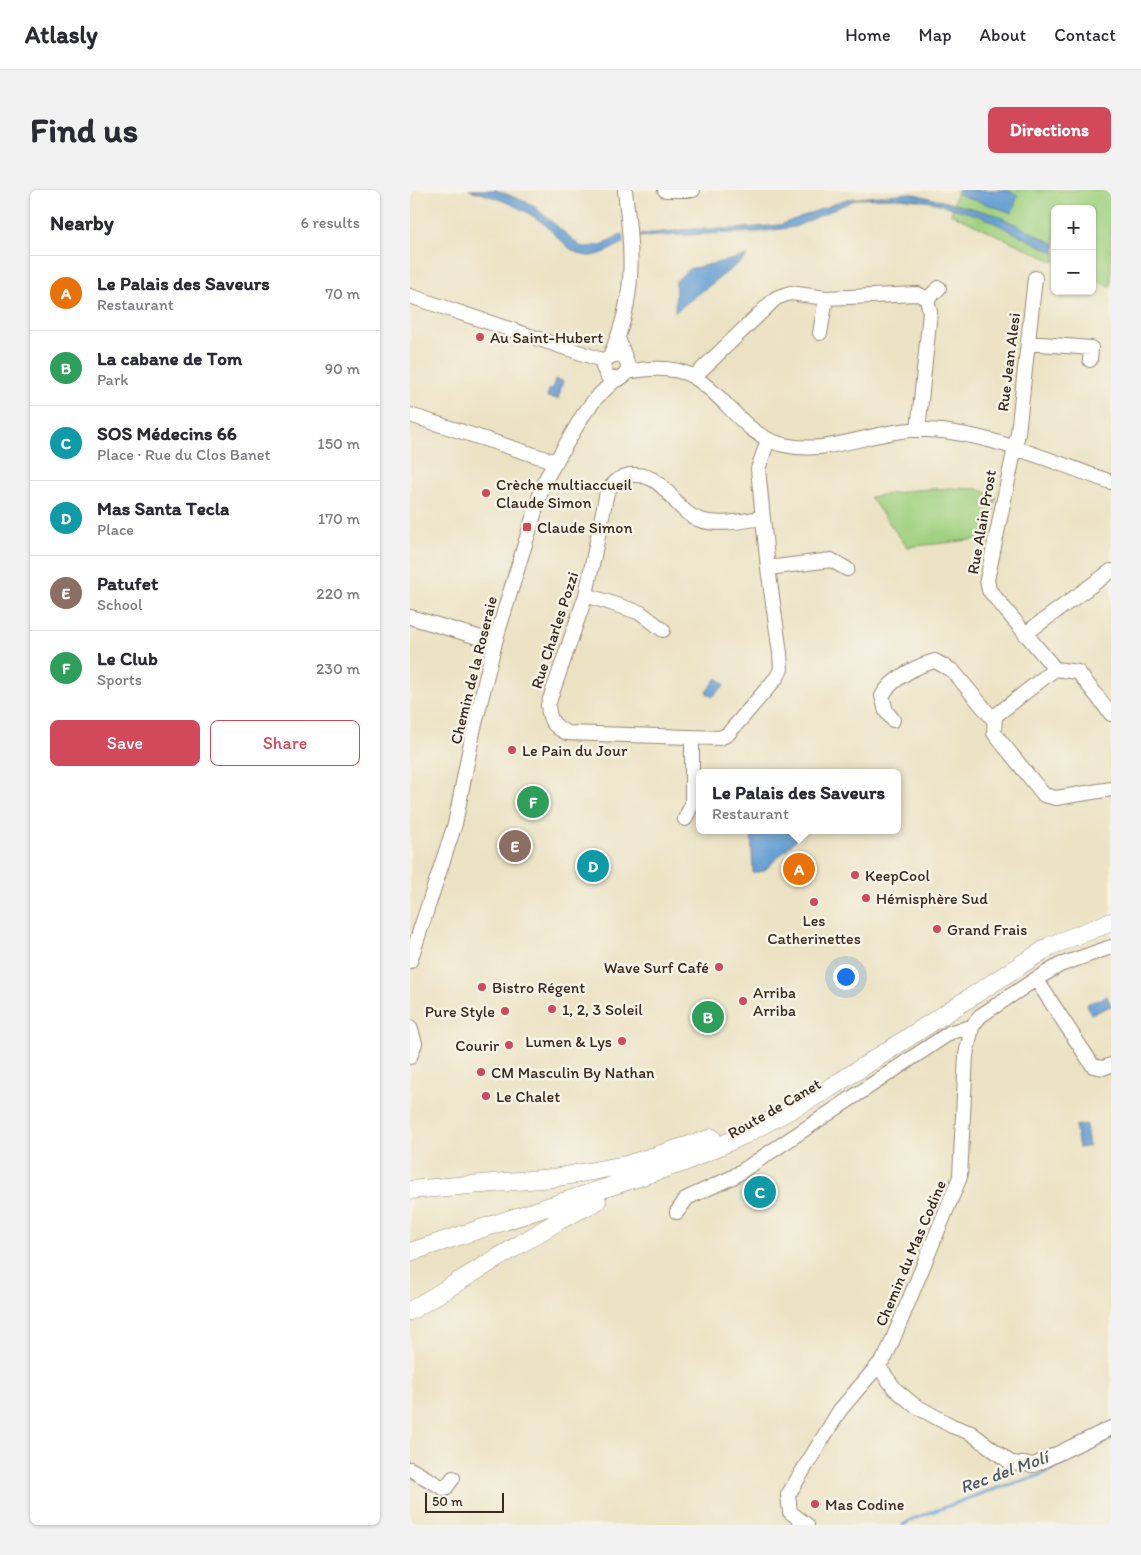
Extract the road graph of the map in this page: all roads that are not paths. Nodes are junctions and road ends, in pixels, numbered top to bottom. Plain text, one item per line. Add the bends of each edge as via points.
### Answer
1 (625, 190) edge
2 (665, 190) edge
3 (693, 190) edge
4 (1035, 278) dead end
5 (939, 288) dead end
6 (410, 296) edge
7 (826, 298) junction
8 (927, 299) junction
9 (820, 333) dead end
10 (618, 338) junction
11 (1028, 343) junction
12 (1090, 360) dead end
13 (626, 363) junction
14 (609, 367) junction
15 (694, 377) junction
16 (410, 415) edge
17 (918, 430) junction
18 (768, 440) junction
19 (1014, 449) junction
20 (556, 462) junction
21 (1111, 482) edge
22 (762, 518) junction
23 (768, 568) junction
24 (847, 569) dead end
25 (1111, 571) edge
26 (586, 596) junction
27 (410, 617) edge
28 (663, 630) dead end
29 (1025, 634) junction
30 (496, 642) junction
31 (1055, 669) junction
32 (1111, 714) edge
33 (993, 719) junction
34 (893, 720) dead end
35 (692, 737) junction
36 (1111, 790) edge
37 (685, 819) dead end
38 (1111, 915) edge
39 (1111, 922) edge
40 (1111, 947) edge
41 (410, 961) edge
42 (1036, 979) junction
43 (410, 1027) edge
44 (972, 1027) junction
45 (410, 1058) edge
46 (1111, 1065) edge
47 (747, 1129) junction
48 (412, 1188) edge
49 (678, 1212) dead end
50 (410, 1243) edge
51 (410, 1252) edge
52 (410, 1311) edge
53 (878, 1366) junction
54 (1111, 1428) edge
55 (410, 1469) edge
56 (453, 1478) dead end
57 (807, 1525) edge

1 - 10 street, Chemin de la Roseraie via 632,259 630,289
2 - 3 street
4 - 11 street, Rue Jean Alesi
5 - 8 street
6 - 14 street
7 - 8 street via 918,294
7 - 9 street
7 - 15 street via 790,293 776,298
8 - 17 street via 930,312
10 - 13 street
10 - 14 street, Chemin de la Roseraie
11 - 12 street via 1091,348
11 - 19 street, Rue Jean Alesi
13 - 14 street via 617,354
13 - 14 street via 623,378
13 - 15 street
14 - 20 street, Chemin de la Roseraie via 596,398
15 - 18 street via 753,432
16 - 20 street
17 - 18 street via 818,448
17 - 19 street via 959,433
18 - 22 street, Rue Charles Pozzi via 758,469
19 - 21 street
19 - 29 street, Rue Alain Prost via 987,580 989,590
20 - 30 street, Chemin de la Roseraie via 544,482
22 - 23 street, Rue Charles Pozzi
22 - 26 street, Rue Charles Pozzi via 716,523 701,520 689,515 661,484 650,477 626,474 607,492
23 - 24 street via 831,560
23 - 35 street, Rue Charles Pozzi via 781,669 728,734 720,738
25 - 29 street
26 - 28 street via 641,613
26 - 35 street, Rue Charles Pozzi via 548,704 549,718 556,728 567,733
27 - 30 street
29 - 31 street, Rue Alain Prost
30 - 41 street, Chemin de la Roseraie via 473,732 456,824
31 - 32 street via 1078,672
31 - 33 street
33 - 34 street via 952,671 936,661 922,664 886,688 882,696 886,711
33 - 36 street via 994,732 1044,795 1056,798
35 - 37 street via 692,804
38 - 47 main road, Route de Canet via 1045,941
39 - 47 main road, Route de Canet via 1050,946 830,1088
40 - 42 street via 1060,966
42 - 44 street via 980,1016
42 - 46 street via 1092,1066 1103,1068
43 - 45 street via 415,1042
44 - 49 street via 951,1032 733,1177 687,1198
44 - 53 street, Chemin du Mas Codine via 966,1055 960,1177 886,1356
47 - 48 main road via 626,1165 553,1178
47 - 50 main road, Route de Canet via 669,1162
47 - 51 main road, Route de Canet via 682,1163
47 - 52 main road via 684,1168 569,1215
53 - 54 street via 895,1389 914,1405 971,1433 1010,1463 1034,1465
53 - 57 street, Chemin du Mas Codine via 840,1410 788,1495 790,1512
55 - 56 street via 445,1489

